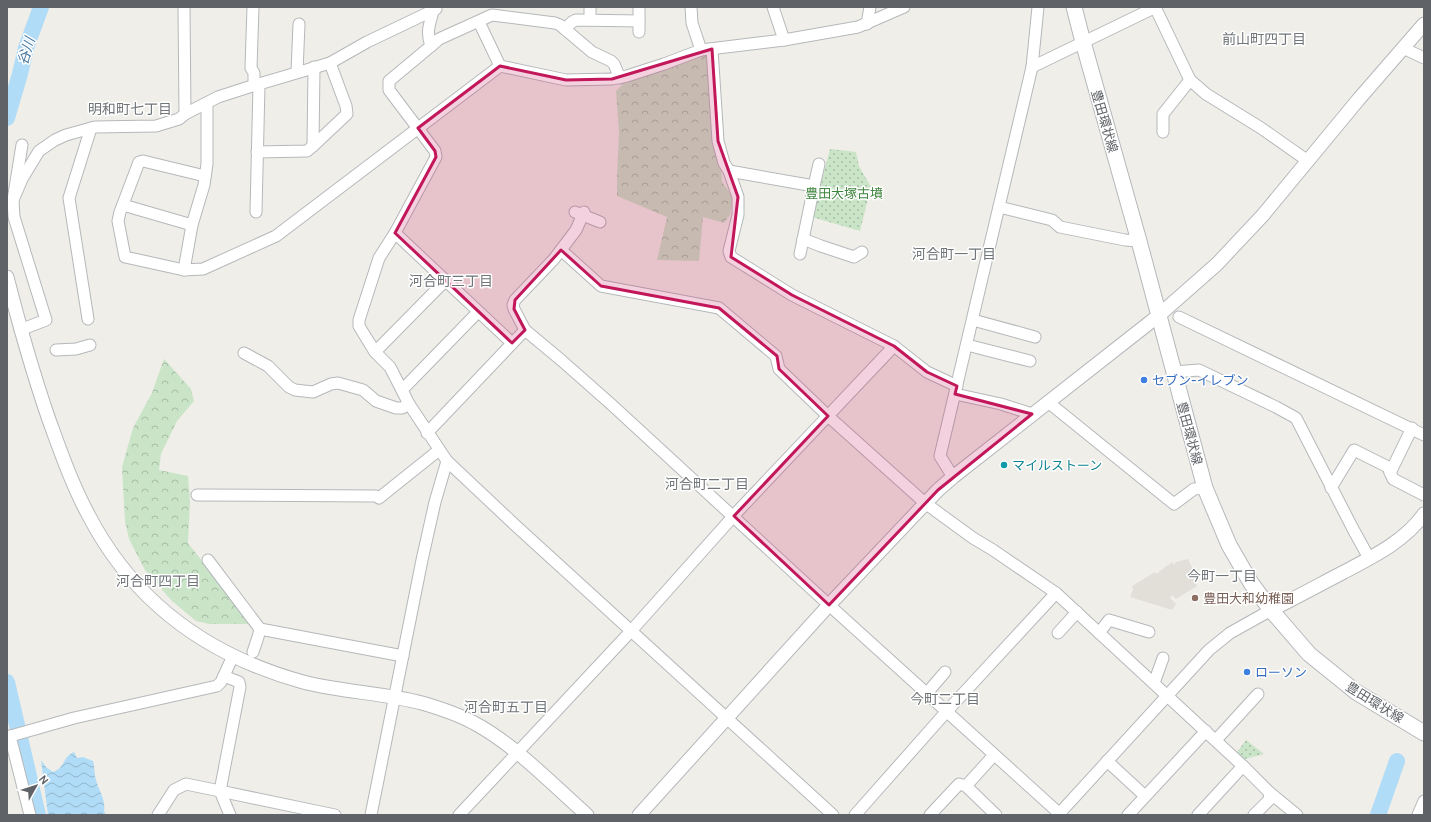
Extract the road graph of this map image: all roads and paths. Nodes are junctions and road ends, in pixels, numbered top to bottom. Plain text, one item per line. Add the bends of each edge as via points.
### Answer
1 (184, 7) edge
2 (253, 7) edge
3 (590, 7) edge
4 (639, 7) edge
5 (773, 7) edge
6 (870, 7) edge
7 (904, 7) edge
8 (1038, 7) edge
9 (1155, 7) edge
10 (437, 8) edge
11 (691, 8) edge
12 (1077, 8) edge
13 (590, 20) junction
14 (479, 22) junction
15 (300, 24) dead end
16 (867, 24) junction
17 (1424, 24) edge
18 (565, 29) junction
19 (784, 40) junction
20 (1083, 42) junction
21 (431, 46) junction
22 (1403, 48) junction
23 (707, 49) junction
24 (1424, 58) edge
25 (330, 63) junction
26 (500, 66) junction
27 (1032, 67) junction
28 (314, 68) junction
29 (297, 72) junction
30 (620, 78) junction
31 (1190, 80) junction
32 (256, 85) junction
33 (208, 103) junction
34 (185, 114) junction
35 (92, 128) junction
36 (418, 128) junction
37 (1163, 132) dead end
38 (22, 145) dead end
39 (313, 146) junction
40 (257, 152) junction
41 (1308, 161) junction
42 (819, 164) dead end
43 (729, 171) junction
44 (205, 176) junction
45 (814, 186) junction
46 (13, 200) junction
47 (123, 205) junction
48 (999, 207) junction
49 (256, 212) dead end
50 (600, 222) dead end
51 (192, 225) junction
52 (395, 233) junction
53 (803, 239) junction
54 (1139, 241) junction
55 (561, 250) junction
56 (862, 252) dead end
57 (800, 254) dead end
58 (184, 270) junction
59 (7, 277) edge
60 (444, 281) junction
61 (478, 312) junction
62 (1158, 316) junction
63 (1179, 317) dead end
64 (88, 319) dead end
65 (973, 320) junction
66 (20, 330) junction
67 (524, 330) junction
68 (1035, 337) dead end
69 (512, 343) junction
70 (90, 345) dead end
71 (967, 345) junction
72 (894, 346) junction
73 (56, 350) dead end
74 (375, 352) junction
75 (244, 353) dead end
76 (1030, 361) dead end
77 (1174, 372) junction
78 (402, 390) junction
79 (956, 390) junction
80 (1048, 402) junction
81 (409, 404) junction
82 (1032, 414) junction
83 (828, 416) junction
84 (1412, 428) junction
85 (427, 433) junction
86 (1424, 435) edge
87 (439, 450) junction
88 (447, 461) junction
89 (1390, 473) junction
90 (953, 476) junction
91 (1205, 488) junction
92 (1331, 488) junction
93 (197, 495) dead end
94 (1424, 495) edge
95 (925, 503) junction
96 (1424, 514) edge
97 (734, 516) junction
98 (1369, 558) junction
99 (208, 560) dead end
100 (1056, 593) junction
101 (829, 605) junction
102 (1271, 610) junction
103 (1077, 612) junction
104 (260, 629) junction
105 (631, 631) junction
106 (1058, 632) dead end
107 (1149, 632) dead end
108 (1099, 633) junction
109 (253, 652) dead end
110 (233, 656) junction
111 (403, 656) junction
112 (1162, 658) dead end
113 (945, 672) dead end
114 (224, 676) junction
115 (1154, 684) junction
116 (927, 693) junction
117 (1258, 694) dead end
118 (1167, 695) junction
119 (395, 698) junction
120 (947, 711) junction
121 (727, 718) junction
122 (1206, 731) junction
123 (1424, 733) edge
124 (13, 735) edge
125 (1216, 740) junction
126 (517, 752) junction
127 (994, 755) junction
128 (1107, 761) junction
129 (1243, 766) junction
130 (966, 786) junction
131 (220, 791) junction
132 (1269, 792) junction
133 (1145, 796) junction
134 (1424, 802) edge
135 (30, 815) edge
136 (158, 815) edge
137 (230, 815) edge
138 (335, 815) edge
139 (371, 815) edge
140 (459, 815) edge
141 (587, 815) edge
142 (638, 815) edge
143 (833, 815) edge
144 (855, 815) edge
145 (930, 815) edge
146 (994, 815) edge
147 (1060, 815) edge
148 (1128, 815) edge
149 (1198, 815) edge
150 (1254, 815) edge
151 (1297, 815) edge
152 (1418, 815) edge

1 - 34 street
2 - 32 street via 252,68
3 - 13 street
4 - 13 street via 639,27
5 - 19 street
6 - 16 street
7 - 16 street
8 - 27 street
9 - 20 street
9 - 31 street
10 - 21 street via 429,21 428,38
10 - 25 street
11 - 23 street via 692,23
12 - 20 main road, 豊田環状線
13 - 18 street via 576,20
14 - 18 street via 492,15 555,23
14 - 21 street via 439,39
14 - 26 street
15 - 29 street
16 - 19 street
17 - 22 street
18 - 30 street via 592,52 611,61
19 - 23 street
20 - 27 street
20 - 54 main road, 豊田環状線
21 - 36 street via 388,81 389,90
22 - 24 street
22 - 41 street
23 - 30 street
23 - 43 street via 718,141
25 - 28 street
25 - 39 street via 347,114
26 - 30 street via 566,80
26 - 36 street
27 - 48 street
28 - 29 street
28 - 39 street
29 - 32 street
31 - 37 street via 1163,114
31 - 41 street via 1206,94
32 - 33 street via 218,97
32 - 40 street
33 - 34 street
33 - 44 street
34 - 35 street via 180,119 156,126
35 - 46 street via 66,135 39,150
35 - 64 street via 69,198
36 - 52 street via 435,151 436,157
36 - 58 street via 276,236 203,269
38 - 46 street
39 - 40 street via 307,151
40 - 49 street
41 - 62 street via 1241,240
42 - 45 street
43 - 45 street
43 - 72 street via 738,197 738,215 729,251 731,257 792,295
44 - 47 street via 139,162
44 - 51 street
45 - 53 street
46 - 66 street via 14,217 46,320
47 - 51 street
47 - 58 street via 118,221 125,257
48 - 54 street via 1052,220 1060,227
48 - 65 street
50 - 55 street via 580,213 576,230
51 - 58 street
52 - 60 street
52 - 74 street via 379,258 359,320 359,326
53 - 56 street via 854,257
53 - 57 street
54 - 62 main road, 豊田環状線
55 - 67 street via 515,300 514,309
55 - 83 street via 601,286 719,308 776,356 779,369
59 - 66 street
60 - 61 street
60 - 74 street
61 - 69 street
61 - 78 street
62 - 77 main road, 豊田環状線
62 - 80 street
63 - 84 street
65 - 68 street
65 - 71 street
66 - 110 street via 55,438 89,517 106,545 139,587 176,622 206,643
67 - 69 street
67 - 97 street via 561,360
69 - 85 street
70 - 73 street
71 - 76 street
71 - 79 street
72 - 79 street via 927,372
72 - 83 street
74 - 78 street via 390,367
75 - 81 street via 268,366 295,390 313,392 338,383 362,390 376,401 396,408
77 - 91 main road, 豊田環状線
77 - 92 street via 1199,370 1296,418
78 - 81 street
79 - 82 street
79 - 90 street via 940,456
80 - 82 street
80 - 91 street via 1174,504 1194,489
81 - 85 street
82 - 90 street
83 - 95 street
83 - 97 street
84 - 86 street
84 - 89 street
85 - 87 street
87 - 88 street
87 - 93 street via 379,498
88 - 105 street
88 - 111 street via 435,502
89 - 92 street via 1388,467 1354,450
89 - 94 street via 1393,479
90 - 95 street
91 - 102 main road, 豊田環状線 via 1229,545 1251,583
92 - 98 street
95 - 100 street
95 - 101 street
96 - 98 street via 1400,540
97 - 101 street
97 - 105 street
98 - 102 street
99 - 104 street
100 - 103 street
100 - 120 street
101 - 116 street
101 - 121 street
102 - 118 street via 1230,633 1209,650
102 - 123 main road, 豊田環状線 via 1309,654 1344,683
103 - 106 street
103 - 108 street
104 - 109 street
104 - 111 street
105 - 121 street
105 - 126 street
107 - 108 street via 1109,620
108 - 115 street
110 - 114 street
110 - 119 street via 304,682
111 - 119 street
112 - 115 street
113 - 116 street
114 - 124 street via 217,686 74,718
114 - 131 street via 239,682 240,687
115 - 118 street
116 - 120 street
117 - 125 street
118 - 122 street
118 - 128 street
119 - 126 street via 448,711 473,722
119 - 139 street
120 - 127 street
120 - 144 street
121 - 142 street
121 - 143 street
122 - 125 street
122 - 133 street
124 - 135 street
125 - 129 street
126 - 140 street
126 - 141 street
127 - 130 street
127 - 147 street
128 - 133 street
128 - 147 street
129 - 132 street
129 - 149 street
130 - 145 street via 959,784
130 - 146 street
131 - 136 street via 186,784 174,790
131 - 137 street
131 - 138 street
132 - 150 street via 1270,799
132 - 151 street
133 - 148 street
134 - 152 street

